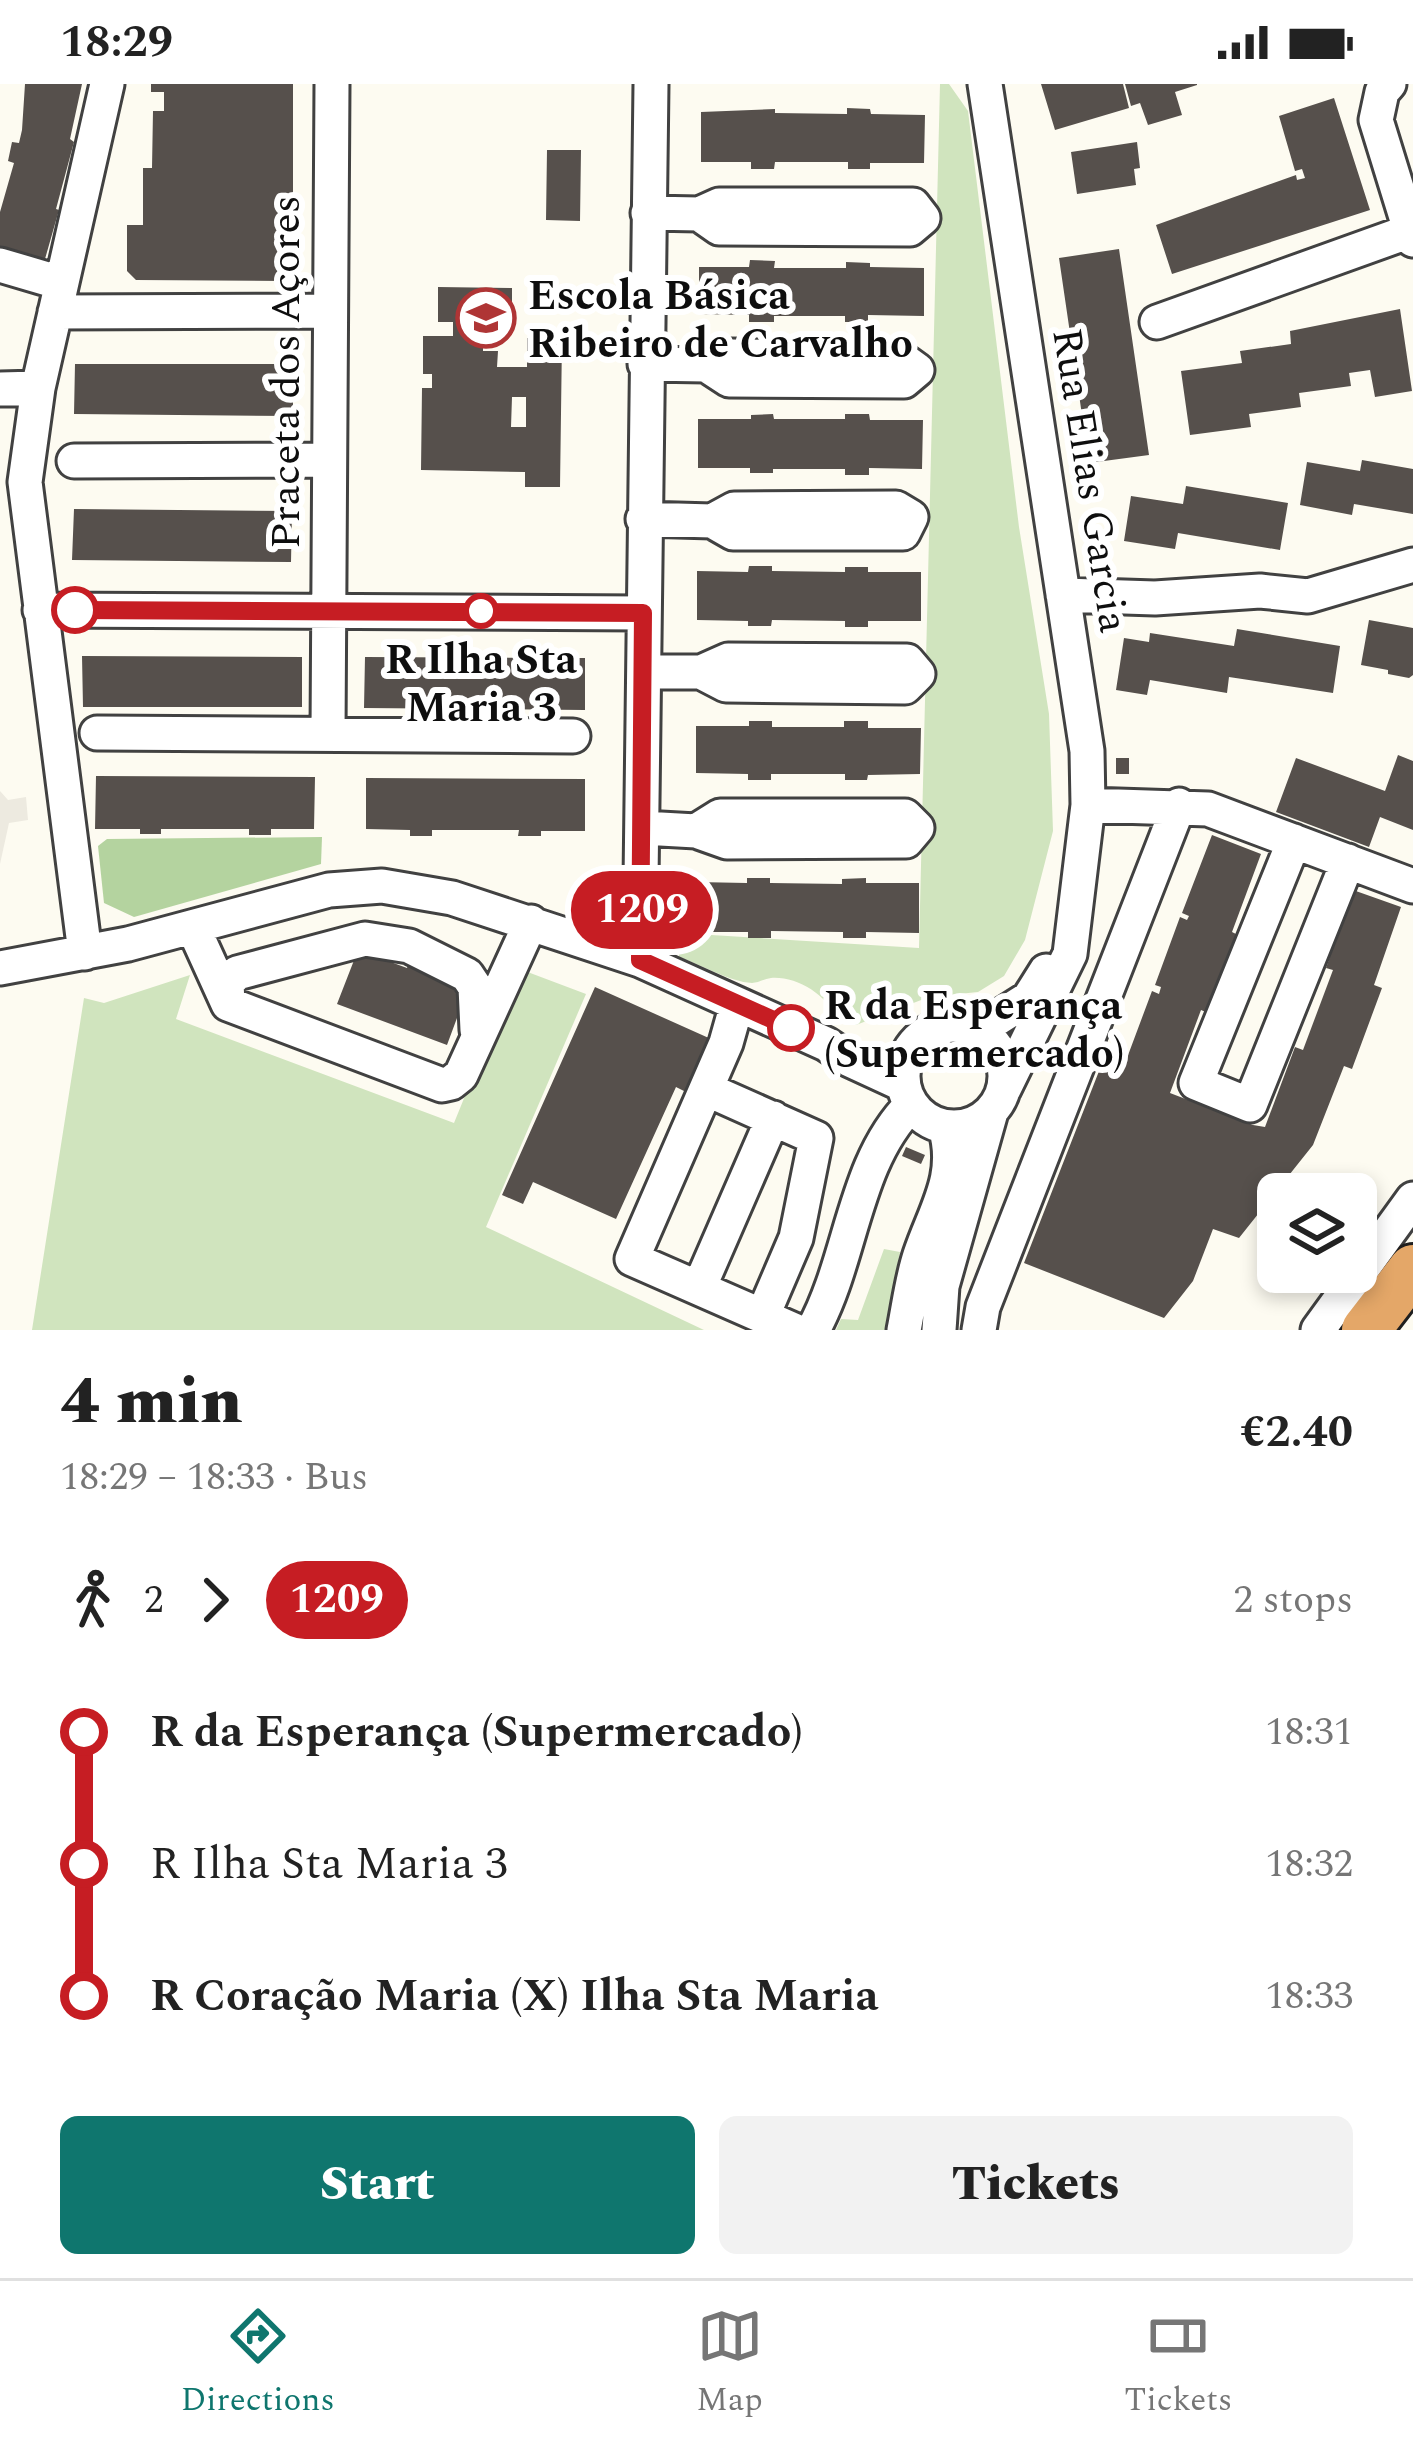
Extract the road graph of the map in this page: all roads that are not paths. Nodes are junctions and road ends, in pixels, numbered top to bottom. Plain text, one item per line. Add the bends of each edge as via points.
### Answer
1 (107, 84) edge
2 (332, 84) edge
3 (651, 84) edge
4 (985, 84) edge
5 (1389, 84) edge
6 (648, 214) junction
7 (699, 214) junction
8 (1412, 234) edge
9 (0, 265) edge
10 (58, 297) junction
11 (328, 311) junction
12 (1156, 322) dead end
13 (645, 364) junction
14 (706, 365) junction
15 (38, 388) junction
16 (0, 389) edge
17 (74, 460) dead end
18 (329, 460) junction
19 (643, 519) junction
20 (712, 520) junction
21 (1413, 565) edge
22 (1064, 596) junction
23 (40, 610) junction
24 (328, 610) junction
25 (643, 613) junction
26 (644, 672) junction
27 (701, 672) junction
28 (328, 733) junction
29 (98, 734) dead end
30 (573, 736) dead end
31 (1088, 805) junction
32 (1179, 805) junction
33 (643, 828) junction
34 (696, 830) junction
35 (1294, 841) junction
36 (1348, 862) junction
37 (1413, 886) edge
38 (1078, 892) junction
39 (531, 922) junction
40 (193, 927) junction
41 (86, 953) junction
42 (640, 960) junction
43 (0, 968) edge
44 (228, 1004) junction
45 (737, 1004) junction
46 (979, 1030) junction
47 (476, 1038) junction
48 (917, 1040) junction
49 (826, 1044) junction
50 (706, 1089) junction
51 (906, 1094) junction
52 (997, 1101) junction
53 (773, 1118) junction
54 (945, 1127) junction
55 (1413, 1199) edge
56 (1413, 1269) edge
57 (699, 1288) junction
58 (763, 1316) junction
59 (794, 1330) edge
60 (813, 1330) edge
61 (904, 1330) edge
62 (940, 1330) edge
63 (979, 1330) edge
64 (1318, 1330) edge
65 (1366, 1330) edge

1 - 10 street
2 - 11 street, Praceta dos Açores
3 - 6 street
4 - 22 street, Rua Elias Garcia
5 - 8 street via 1376,120
6 - 7 street
6 - 13 street
7 - 7 street via 719,205 913,206 923,218 910,229 719,228
8 - 12 street
9 - 10 street
10 - 11 street
10 - 15 street
11 - 18 street, Praceta dos Açores
13 - 14 street
13 - 19 street
14 - 14 street via 727,356 898,357 917,370 904,381 729,380
15 - 16 street
15 - 23 street via 26,482
17 - 18 street
18 - 24 street, Praceta dos Açores
19 - 20 street
19 - 25 street
20 - 20 street via 734,509 896,508 911,517 903,533 733,533
21 - 22 street via 1308,596
22 - 31 street, Rua Elias Garcia
23 - 24 street
23 - 41 street
24 - 25 street
24 - 28 street, Praceta dos Açores
25 - 26 street
26 - 27 street
26 - 33 street
27 - 27 street via 728,660 907,661 919,674 905,687 748,686
28 - 29 street
28 - 30 street
31 - 32 street
31 - 38 street, Rua Elias Garcia
32 - 35 street
32 - 63 street
33 - 34 street
33 - 42 street
34 - 34 street via 720,816 905,816 917,828 906,841 727,842
35 - 36 street
35 - 36 street via 1196,1084 1250,1106
36 - 37 street
38 - 46 street, Rua Elias Garcia via 1055,957 1029,998
38 - 52 street, Rua Elias Garcia via 1070,954
39 - 40 street via 452,898 366,885
39 - 42 street
39 - 47 street
40 - 41 street
40 - 44 street
41 - 43 street
42 - 45 street
44 - 47 street via 442,1084 461,1075
44 - 47 street via 227,983 237,973 364,939 409,946 467,975 475,987
45 - 49 street
45 - 50 street
46 - 48 street via 946,1024
46 - 52 street via 1001,1055
48 - 49 street
48 - 51 street via 903,1066
49 - 51 street
50 - 53 street
50 - 57 street via 632,1259
51 - 54 street
51 - 60 street
52 - 54 street via 962,1127
52 - 62 street, Rua Elias Garcia via 942,1286
53 - 57 street
53 - 58 street via 816,1138 796,1238
54 - 61 street via 948,1186 916,1270
55 - 64 street
56 - 65 highway
57 - 58 street
58 - 59 street

